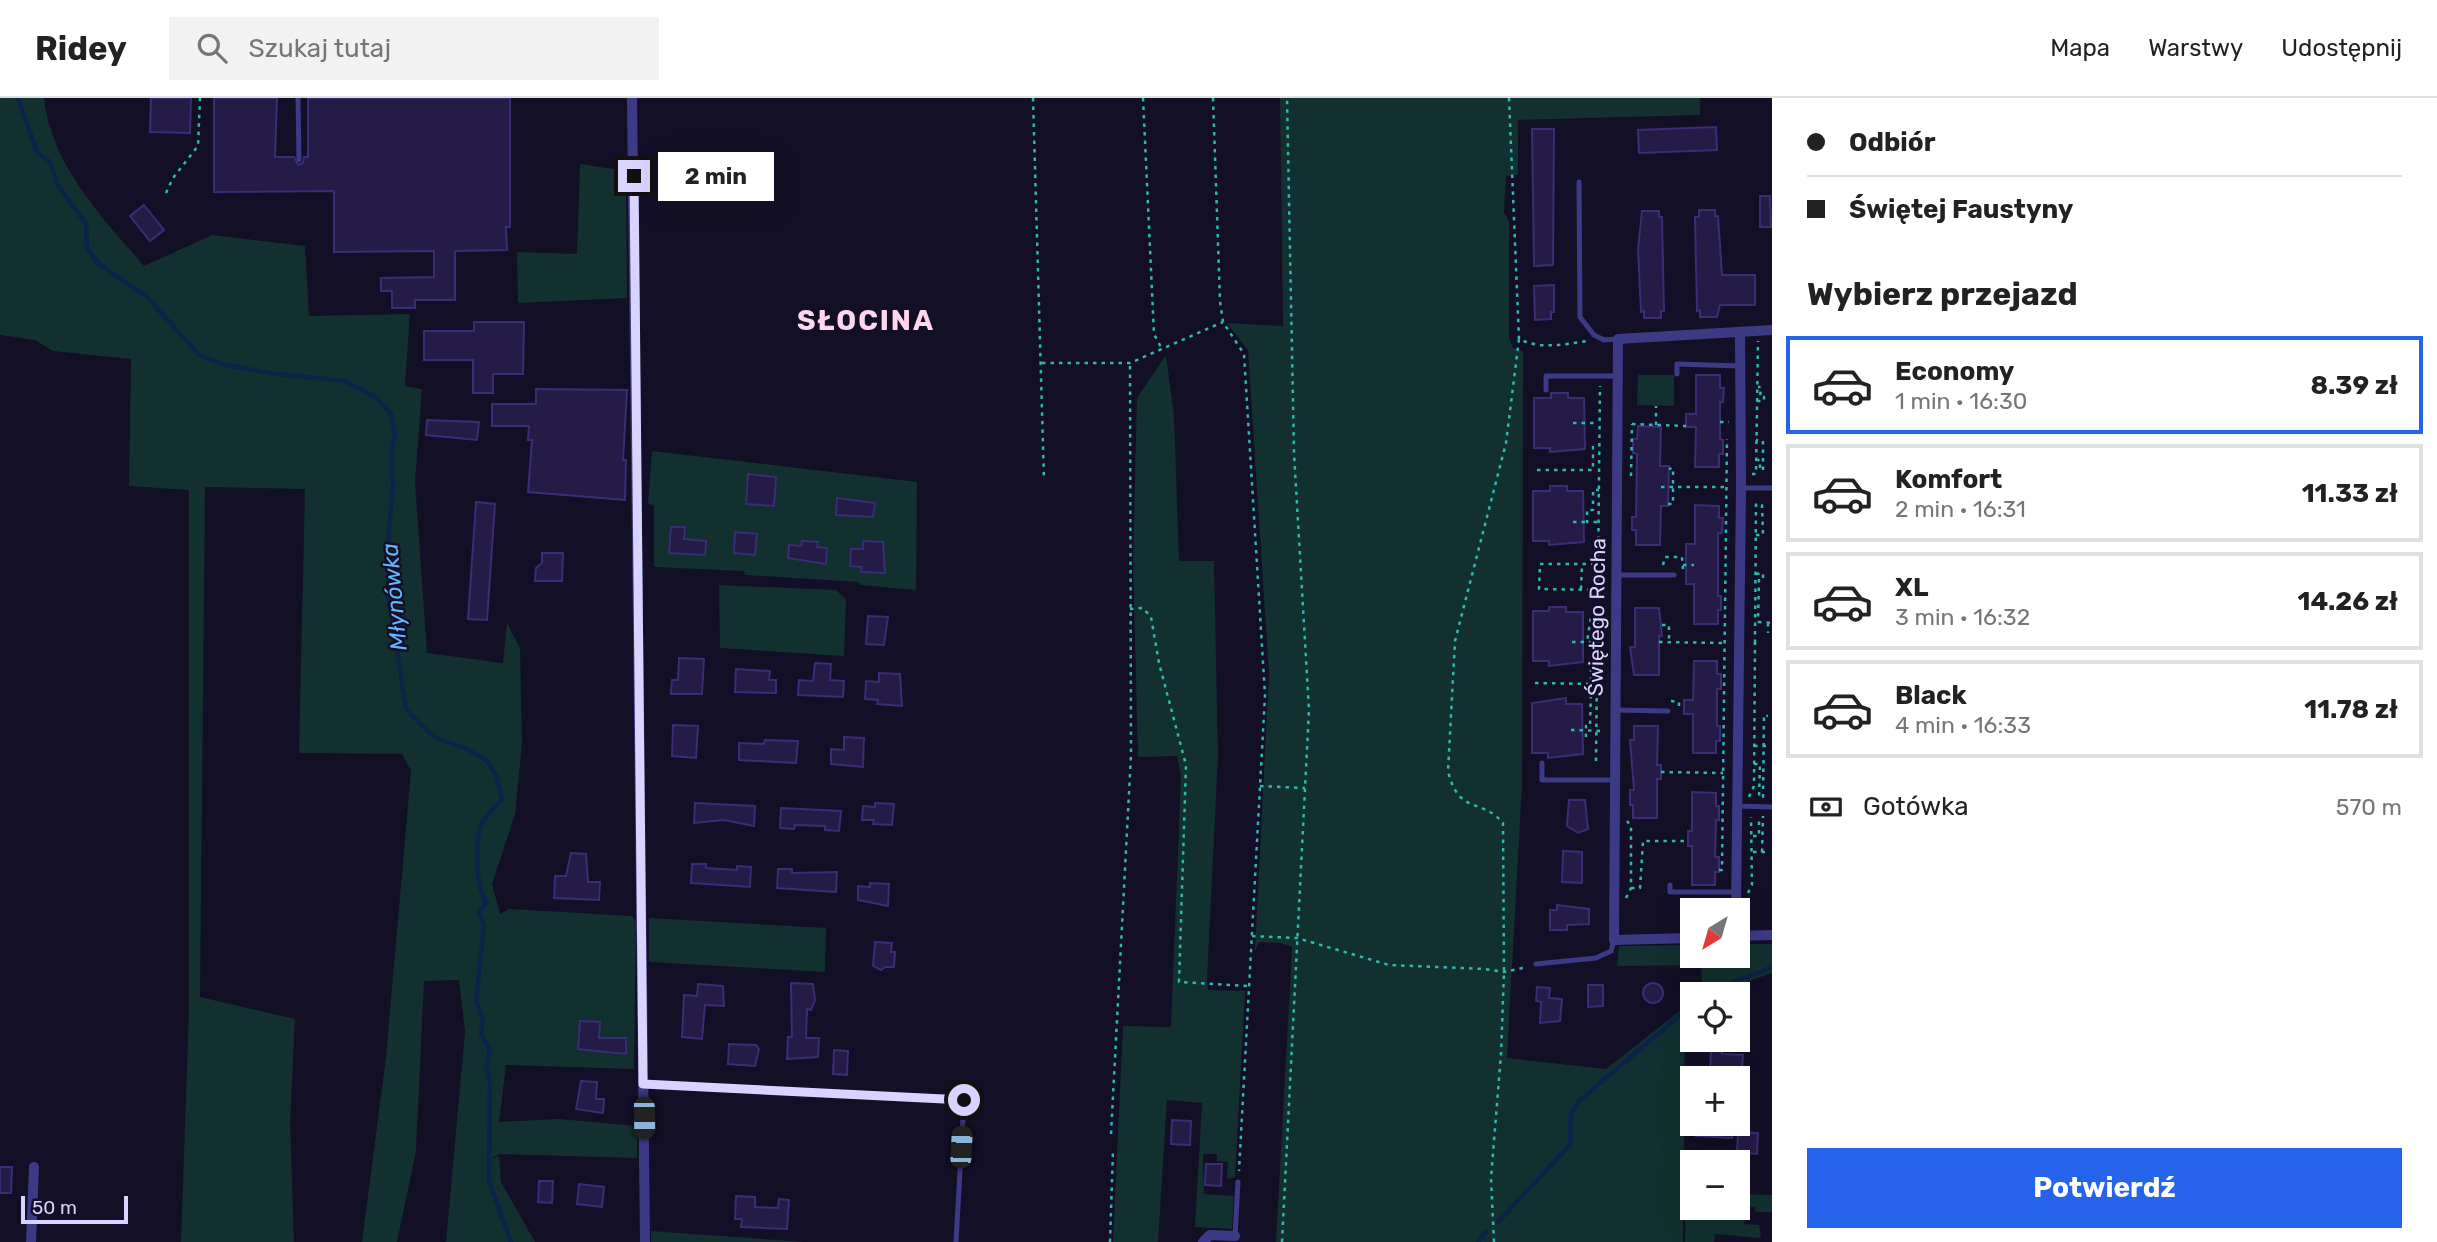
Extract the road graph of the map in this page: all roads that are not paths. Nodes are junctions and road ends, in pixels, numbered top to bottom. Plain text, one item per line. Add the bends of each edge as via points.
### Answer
1 (298, 98) edge
2 (632, 98) edge
3 (299, 160) dead end
4 (1578, 182) dead end
5 (1772, 330) edge
6 (1740, 332) junction
7 (1618, 339) junction
8 (1740, 366) junction
9 (1677, 374) dead end
10 (1618, 380) junction
11 (1546, 390) dead end
12 (1741, 488) junction
13 (1772, 488) edge
14 (1617, 570) junction
15 (1674, 575) dead end
16 (1614, 709) junction
17 (1668, 711) dead end
18 (1542, 762) dead end
19 (1614, 780) junction
20 (1736, 806) junction
21 (1772, 807) edge
22 (1670, 885) dead end
23 (1735, 892) junction
24 (1735, 898) edge
25 (1772, 935) edge
26 (1750, 936) edge
27 (1680, 938) edge
28 (1614, 940) junction
29 (1536, 964) road end
30 (643, 1084) junction
31 (34, 1167) dead end
32 (1238, 1182) road end
33 (1236, 1236) joint
34 (31, 1242) edge
35 (645, 1242) edge
36 (956, 1242) edge
37 (1203, 1242) edge

1 - 3 lane
2 - 30 street
4 - 7 lane via 1580,317 1586,328 1604,340
5 - 6 street
6 - 7 street
6 - 8 street
7 - 10 street, Świętego Rocha
8 - 9 lane via 1677,365
8 - 12 street
10 - 11 lane via 1546,376
10 - 14 street, Świętego Rocha
12 - 13 lane
12 - 20 street
14 - 15 lane
14 - 16 street, Świętego Rocha
16 - 17 lane
16 - 19 street, Świętego Rocha
18 - 19 lane via 1542,780
19 - 28 street, Świętego Rocha
20 - 21 lane
20 - 23 street
22 - 23 lane via 1670,892
23 - 24 street
25 - 26 street
27 - 28 street
28 - 29 lane via 1611,951 1597,958
30 - 35 street
30 - 36 lane via 964,1100
31 - 34 street
32 - 33 lane
33 - 37 street via 1210,1235

